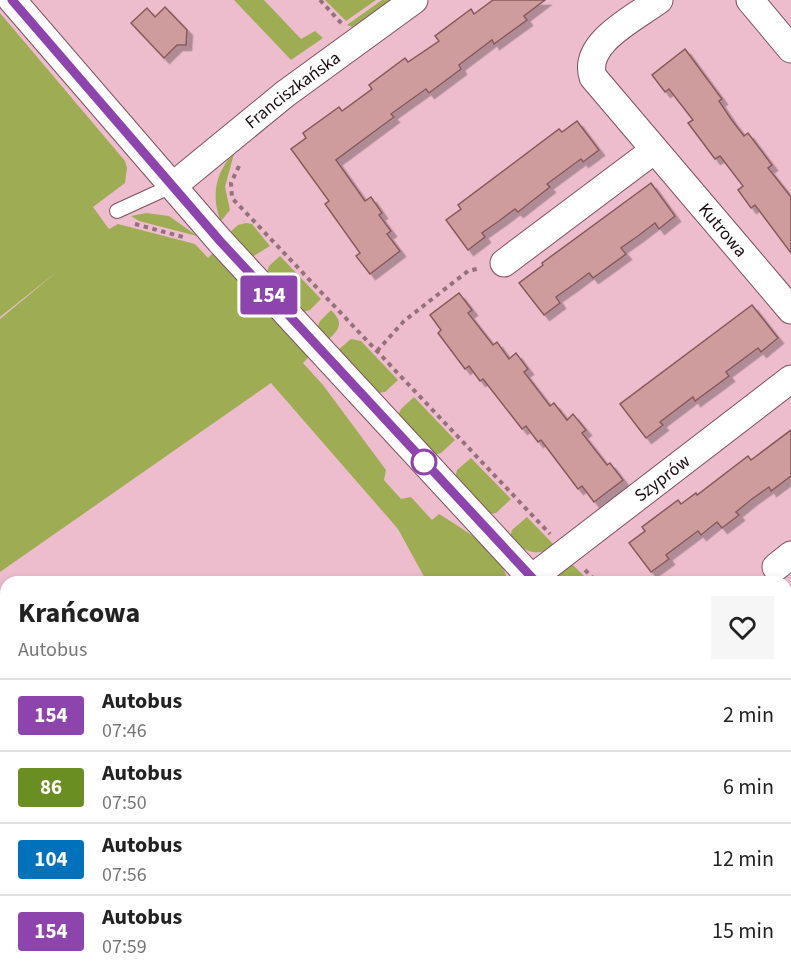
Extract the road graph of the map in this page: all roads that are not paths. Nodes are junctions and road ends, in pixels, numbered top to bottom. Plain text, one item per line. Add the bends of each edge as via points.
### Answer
1 (12, 0) edge
2 (414, 0) edge
3 (659, 0) edge
4 (750, 0) edge
5 (791, 48) edge
6 (653, 151) junction
7 (174, 185) junction
8 (117, 211) dead end
9 (504, 263) road end
10 (791, 310) edge
11 (791, 379) edge
12 (529, 576) edge
13 (537, 576) edge

1 - 7 street
2 - 7 street, Franciszkańska via 285,94
3 - 6 street, Kutrowa via 599,45 591,63 597,84
4 - 5 street
6 - 9 street
6 - 10 street, Kutrowa
7 - 8 lane
7 - 12 street via 220,241
11 - 13 street, Szyprów via 565,550

